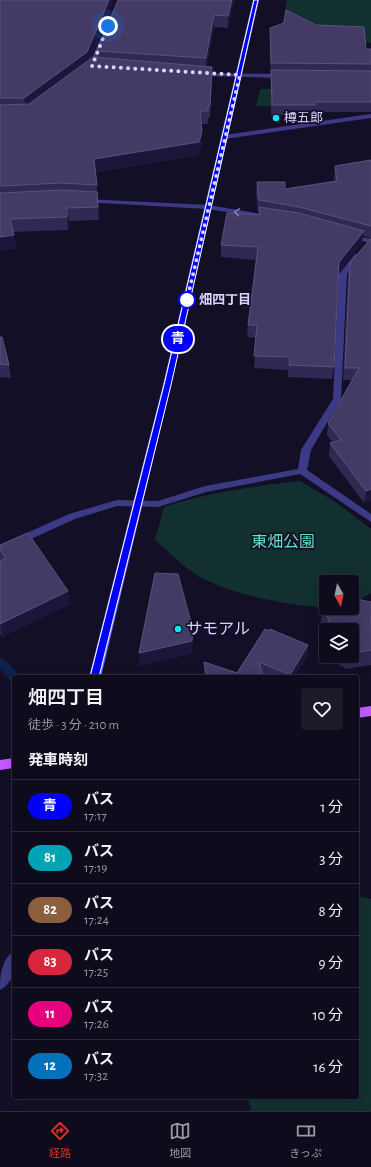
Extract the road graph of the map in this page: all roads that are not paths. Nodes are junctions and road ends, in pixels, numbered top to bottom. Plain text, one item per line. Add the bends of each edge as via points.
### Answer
1 (256, 0) edge
2 (106, 30) edge
3 (92, 66) junction
4 (99, 67) edge
5 (190, 73) edge
6 (80, 75) edge
7 (240, 75) junction
8 (288, 76) edge
9 (371, 116) edge
10 (225, 137) junction
11 (79, 201) edge
12 (208, 207) junction
13 (276, 218) edge
14 (341, 233) edge
15 (371, 241) edge
16 (302, 471) junction
17 (138, 503) junction
18 (371, 519) edge
19 (0, 549) edge
20 (95, 675) edge
21 (371, 710) edge
22 (359, 713) edge
23 (12, 763) edge
24 (0, 765) edge
25 (12, 963) edge
26 (0, 984) edge

1 - 7 street
2 - 3 street
3 - 4 street
3 - 6 street
5 - 7 street
7 - 8 street
7 - 10 street
9 - 10 street
10 - 12 street
11 - 12 street
13 -> 12 street
12 - 17 street
14 - 15 street
15 - 16 street via 343,274 337,399 306,450
16 - 17 street via 205,489 158,504
16 - 18 street
17 - 19 street via 117,503 72,516
17 - 20 street
21 - 22 main road
23 - 24 main road
25 - 26 street

